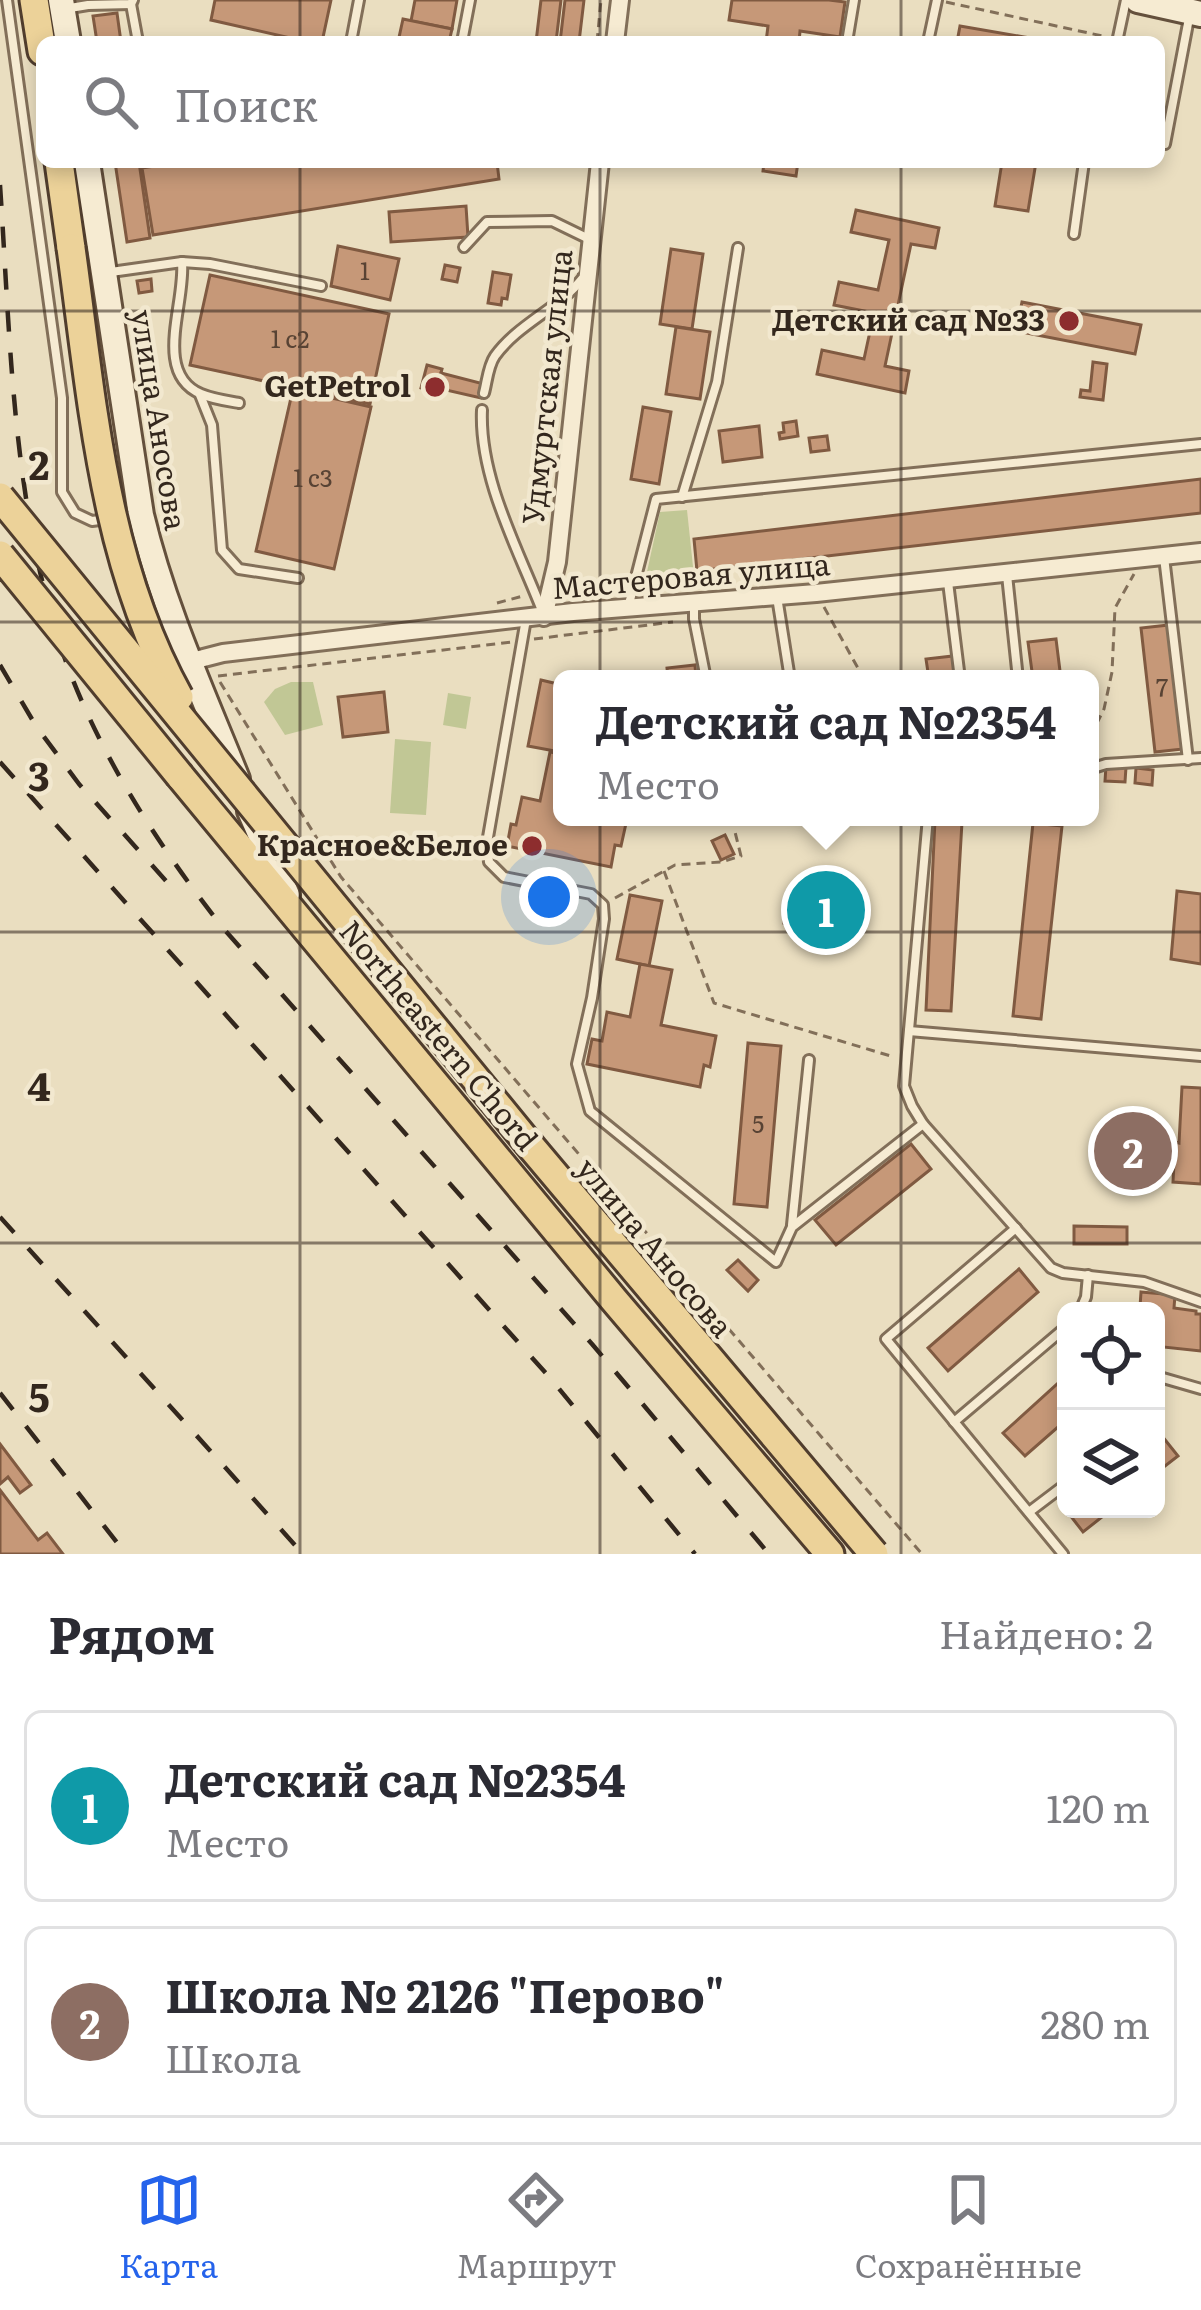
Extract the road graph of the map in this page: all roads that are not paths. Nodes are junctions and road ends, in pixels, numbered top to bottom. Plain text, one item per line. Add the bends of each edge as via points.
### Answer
1 (7, 0) edge
2 (34, 0) edge
3 (359, 0) edge
4 (470, 0) edge
5 (620, 0) edge
6 (854, 0) edge
7 (937, 0) edge
8 (1126, 0) edge
9 (1138, 0) edge
10 (132, 2) edge
11 (62, 5) edge
12 (1196, 13) edge
13 (40, 36) edge
14 (67, 36) edge
15 (137, 36) edge
16 (352, 36) edge
17 (463, 36) edge
18 (616, 36) edge
19 (848, 36) edge
20 (929, 36) edge
21 (1118, 36) edge
22 (1165, 144) dead end
23 (59, 168) edge
24 (88, 168) edge
25 (599, 168) edge
26 (1083, 168) edge
27 (1074, 234) dead end
28 (590, 240) junction
29 (464, 247) dead end
30 (738, 248) dead end
31 (182, 262) junction
32 (104, 273) junction
33 (587, 273) junction
34 (321, 286) dead end
35 (199, 394) junction
36 (484, 394) dead end
37 (239, 403) dead end
38 (482, 410) dead end
39 (1201, 444) edge
40 (682, 496) junction
41 (0, 497) edge
42 (141, 515) junction
43 (1201, 552) edge
44 (0, 555) edge
45 (1164, 556) junction
46 (1007, 574) junction
47 (298, 578) dead end
48 (948, 580) junction
49 (777, 596) junction
50 (627, 610) junction
51 (694, 610) junction
52 (536, 617) junction
53 (198, 659) junction
54 (704, 670) edge
55 (789, 670) edge
56 (959, 670) edge
57 (1017, 670) edge
58 (210, 753) junction
59 (1201, 758) edge
60 (1188, 760) junction
61 (1099, 766) edge
62 (252, 814) junction
63 (927, 826) edge
64 (909, 1031) junction
65 (1201, 1056) edge
66 (809, 1060) dead end
67 (923, 1124) junction
68 (792, 1227) junction
69 (1016, 1228) junction
70 (1088, 1275) junction
71 (1201, 1301) edge
72 (1084, 1302) edge
73 (1057, 1335) edge
74 (1165, 1379) edge
75 (1201, 1389) edge
76 (954, 1422) junction
77 (1057, 1491) edge
78 (1029, 1513) junction
79 (830, 1554) edge
80 (839, 1554) edge
81 (873, 1554) edge
82 (1063, 1554) edge

1 - 42 lane via 62,398 62,492 92,521
2 - 13 main road
3 - 16 lane
4 - 17 lane
5 - 18 street
6 - 19 lane
7 - 20 lane
8 - 21 lane
9 - 12 street
10 - 11 lane
10 - 15 lane
11 - 14 street
12 - 22 lane
23 - 58 main road, bridge via 116,535 168,678
24 - 32 street, улица Аносова
25 - 28 street, Удмуртская улица
26 - 27 lane
28 - 29 lane via 552,221 487,222
28 - 33 street, Удмуртская улица
30 - 40 lane via 717,382
31 - 32 lane
31 - 34 lane
31 - 35 lane via 173,355 181,379
32 - 42 street, улица Аносова
33 - 36 lane via 491,359
33 - 52 street, Удмуртская улица via 556,562
35 - 37 lane
35 - 47 lane via 212,425 222,550 239,569
38 - 52 lane via 481,437
39 - 40 lane
40 - 50 lane via 656,499
41 - 58 main road, bridge
42 - 53 street, улица Аносова via 170,614
43 - 45 street, Мастеровая улица
44 - 79 main road, Northeastern Chord, bridge
45 - 46 street, Мастеровая улица
45 - 60 lane
46 - 48 street, Мастеровая улица
46 - 57 lane
48 - 49 street, Мастеровая улица
48 - 56 lane
49 - 51 street, Мастеровая улица
49 - 55 lane
50 - 51 street, Мастеровая улица
50 - 52 street, Мастеровая улица
51 - 54 lane
52 - 53 street, Мастеровая улица
52 - 68 lane via 524,641 489,862 504,877 591,894 603,905 577,1064 590,1112 776,1262
53 - 62 street, улица Аносова
58 - 81 main road, bridge
59 - 60 lane
60 - 61 lane
62 - 80 street, улица Аносова via 302,917
62 - 81 street, улица Аносова
63 - 64 lane
64 - 65 lane
64 - 67 lane via 904,1086
66 - 68 lane
67 - 68 lane
67 - 69 lane
69 - 70 lane via 1051,1268
69 - 76 lane via 886,1339
70 - 71 lane
70 - 72 lane
73 - 76 lane
74 - 75 lane
76 - 78 lane
77 - 78 lane
78 - 82 lane

